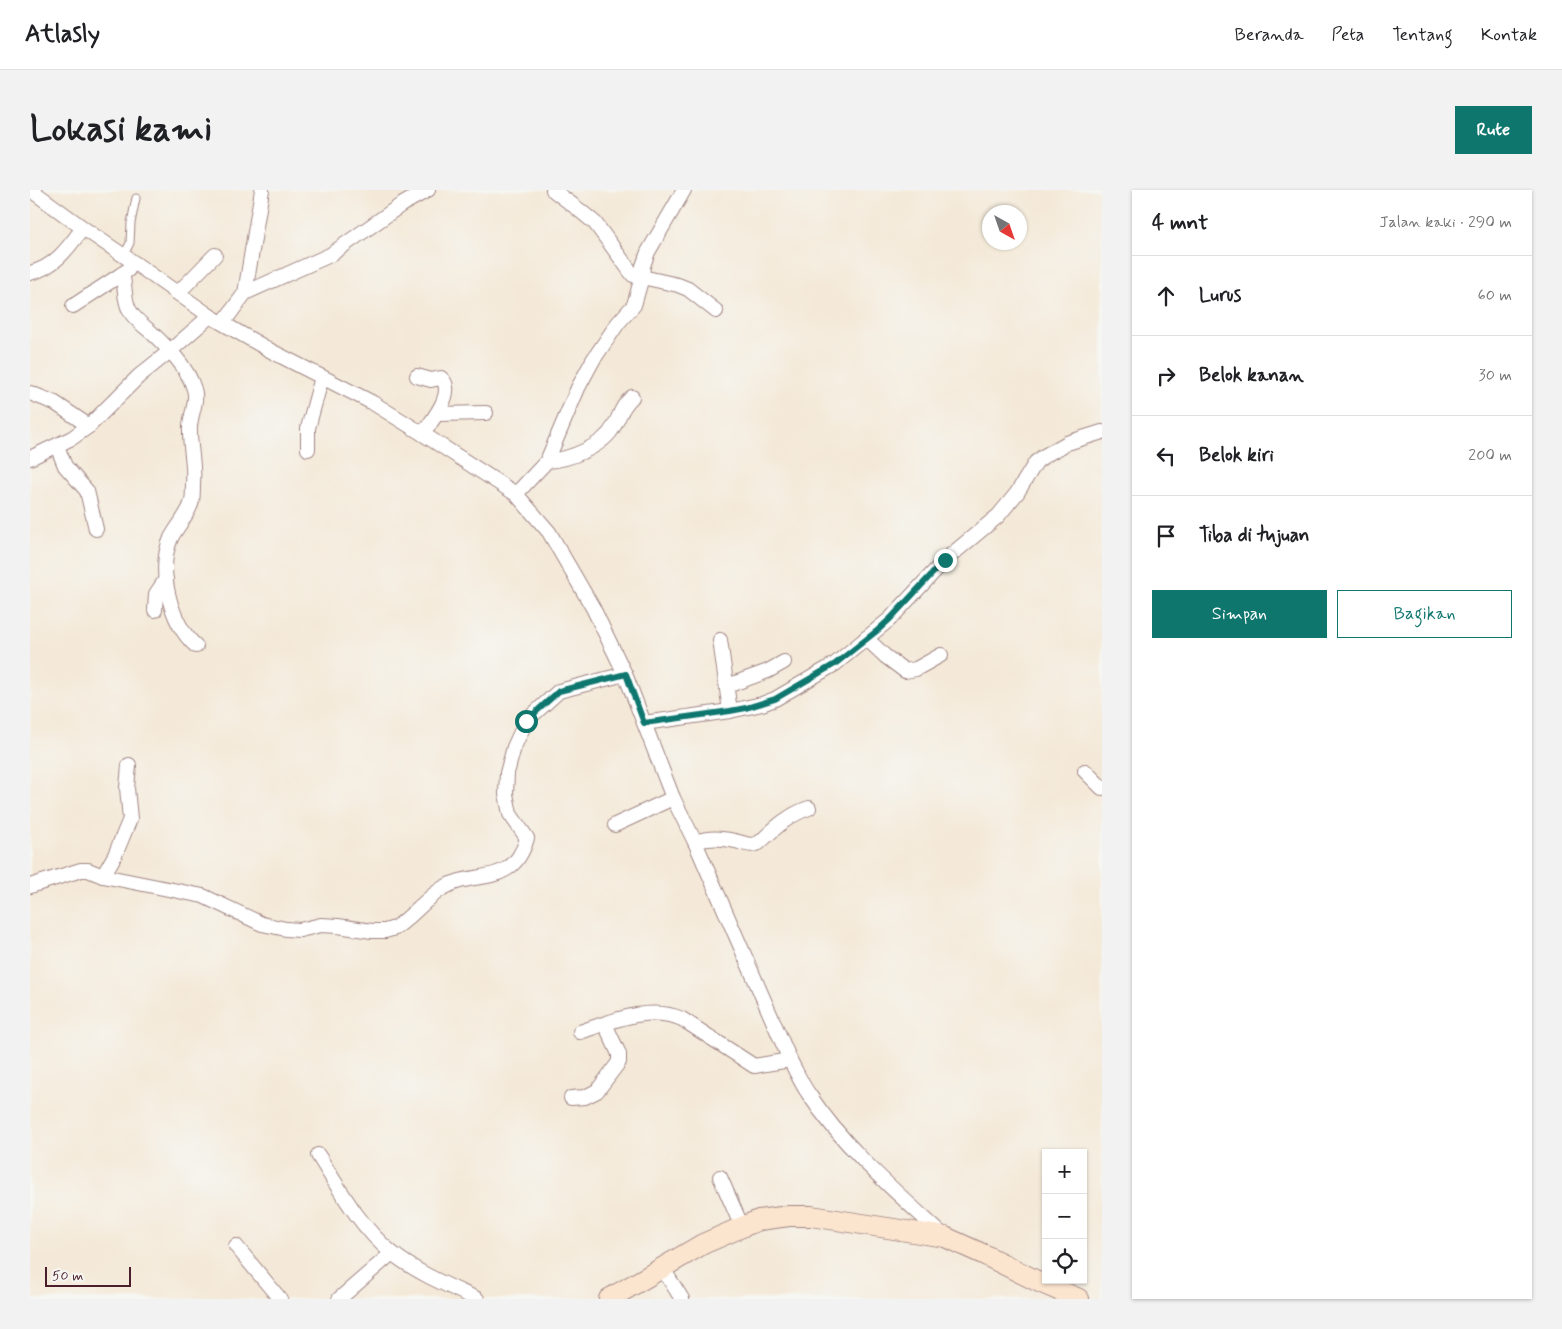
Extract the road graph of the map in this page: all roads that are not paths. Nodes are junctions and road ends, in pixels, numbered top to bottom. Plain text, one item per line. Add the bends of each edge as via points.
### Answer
1 (262, 190) edge
2 (428, 190) edge
3 (552, 190) edge
4 (684, 190) edge
5 (40, 193) edge
6 (136, 198) dead end
7 (83, 228) junction
8 (124, 255) junction
9 (215, 255) dead end
10 (136, 264) junction
11 (30, 272) edge
12 (122, 274) junction
13 (642, 277) junction
14 (178, 293) junction
15 (245, 293) junction
16 (73, 306) dead end
17 (716, 311) dead end
18 (210, 316) junction
19 (223, 323) junction
20 (170, 351) junction
21 (417, 376) dead end
22 (322, 377) junction
23 (30, 393) edge
24 (632, 397) dead end
25 (486, 413) dead end
26 (436, 414) junction
27 (89, 426) junction
28 (1102, 432) edge
29 (423, 434) junction
30 (57, 446) junction
31 (308, 449) dead end
32 (30, 458) edge
33 (548, 461) junction
34 (516, 494) junction
35 (96, 529) dead end
36 (166, 579) junction
37 (155, 610) dead end
38 (866, 638) junction
39 (720, 640) dead end
40 (196, 646) dead end
41 (941, 655) dead end
42 (784, 662) dead end
43 (626, 674) junction
44 (727, 686) junction
45 (730, 711) junction
46 (644, 723) junction
47 (129, 765) dead end
48 (1085, 771) dead end
49 (1102, 788) edge
50 (674, 798) junction
51 (809, 808) dead end
52 (615, 825) dead end
53 (695, 842) junction
54 (103, 876) junction
55 (30, 886) edge
56 (605, 1024) junction
57 (580, 1032) dead end
58 (790, 1060) junction
59 (571, 1098) dead end
60 (318, 1155) dead end
61 (720, 1177) dead end
62 (742, 1227) junction
63 (945, 1237) junction
64 (236, 1246) dead end
65 (392, 1253) junction
66 (663, 1269) junction
67 (472, 1298) edge
68 (280, 1299) edge
69 (339, 1299) edge
70 (609, 1299) edge
71 (682, 1299) edge
72 (1079, 1299) edge

1 - 15 street
2 - 15 street via 330,255
3 - 13 street via 595,223 631,272
4 - 13 street via 648,252
5 - 7 street
6 - 8 lane via 130,243
7 - 8 street
7 - 11 street via 55,261 43,270
8 - 10 street
9 - 14 street
10 - 12 street
10 - 14 street
12 - 16 street
12 - 20 street via 130,312
13 - 17 street via 683,287
13 - 33 street via 634,305 598,352 578,388
14 - 18 street
15 - 19 street
18 - 19 street
18 - 20 street
19 - 22 street
20 - 27 street via 139,376
20 - 36 street via 188,374 196,397 190,426 192,502 166,552
21 - 26 street via 431,380 441,378 447,386
22 - 29 street
22 - 31 street via 308,428
23 - 27 street via 55,403
24 - 33 street via 624,404 610,433 600,442 557,461
25 - 26 street
26 - 29 street
27 - 30 street
28 - 38 street via 1067,443 1036,462 998,516 945,560 890,619
29 - 34 street
30 - 32 street
30 - 35 street via 65,466 89,495
33 - 34 street
34 - 43 street via 549,532
36 - 37 street via 156,594
36 - 40 street via 178,621
38 - 41 street via 905,671 916,669
38 - 45 street via 835,664 775,699
39 - 44 street
42 - 44 street
43 - 46 street
43 - 54 street via 559,691 526,721 507,773 506,794 510,814 527,838 517,860 502,872 444,888 395,928 372,931 338,926 286,929 262,924 203,896
44 - 45 street
45 - 46 street
46 - 50 street
47 - 54 street via 128,823
48 - 49 street
50 - 52 street
50 - 53 street
51 - 53 street via 797,812 756,845 708,838
53 - 58 street
54 - 55 street via 81,870
56 - 57 street
56 - 58 street via 650,1013 670,1014 754,1066
56 - 59 street via 619,1054 619,1062 596,1091 585,1097
58 - 63 street via 807,1092 855,1152
60 - 65 street via 358,1218
61 - 62 street
62 - 63 street via 759,1220 811,1216
62 - 66 street via 703,1244
63 - 72 street
64 - 68 street
65 - 67 street
65 - 69 street
66 - 70 street
66 - 71 street

